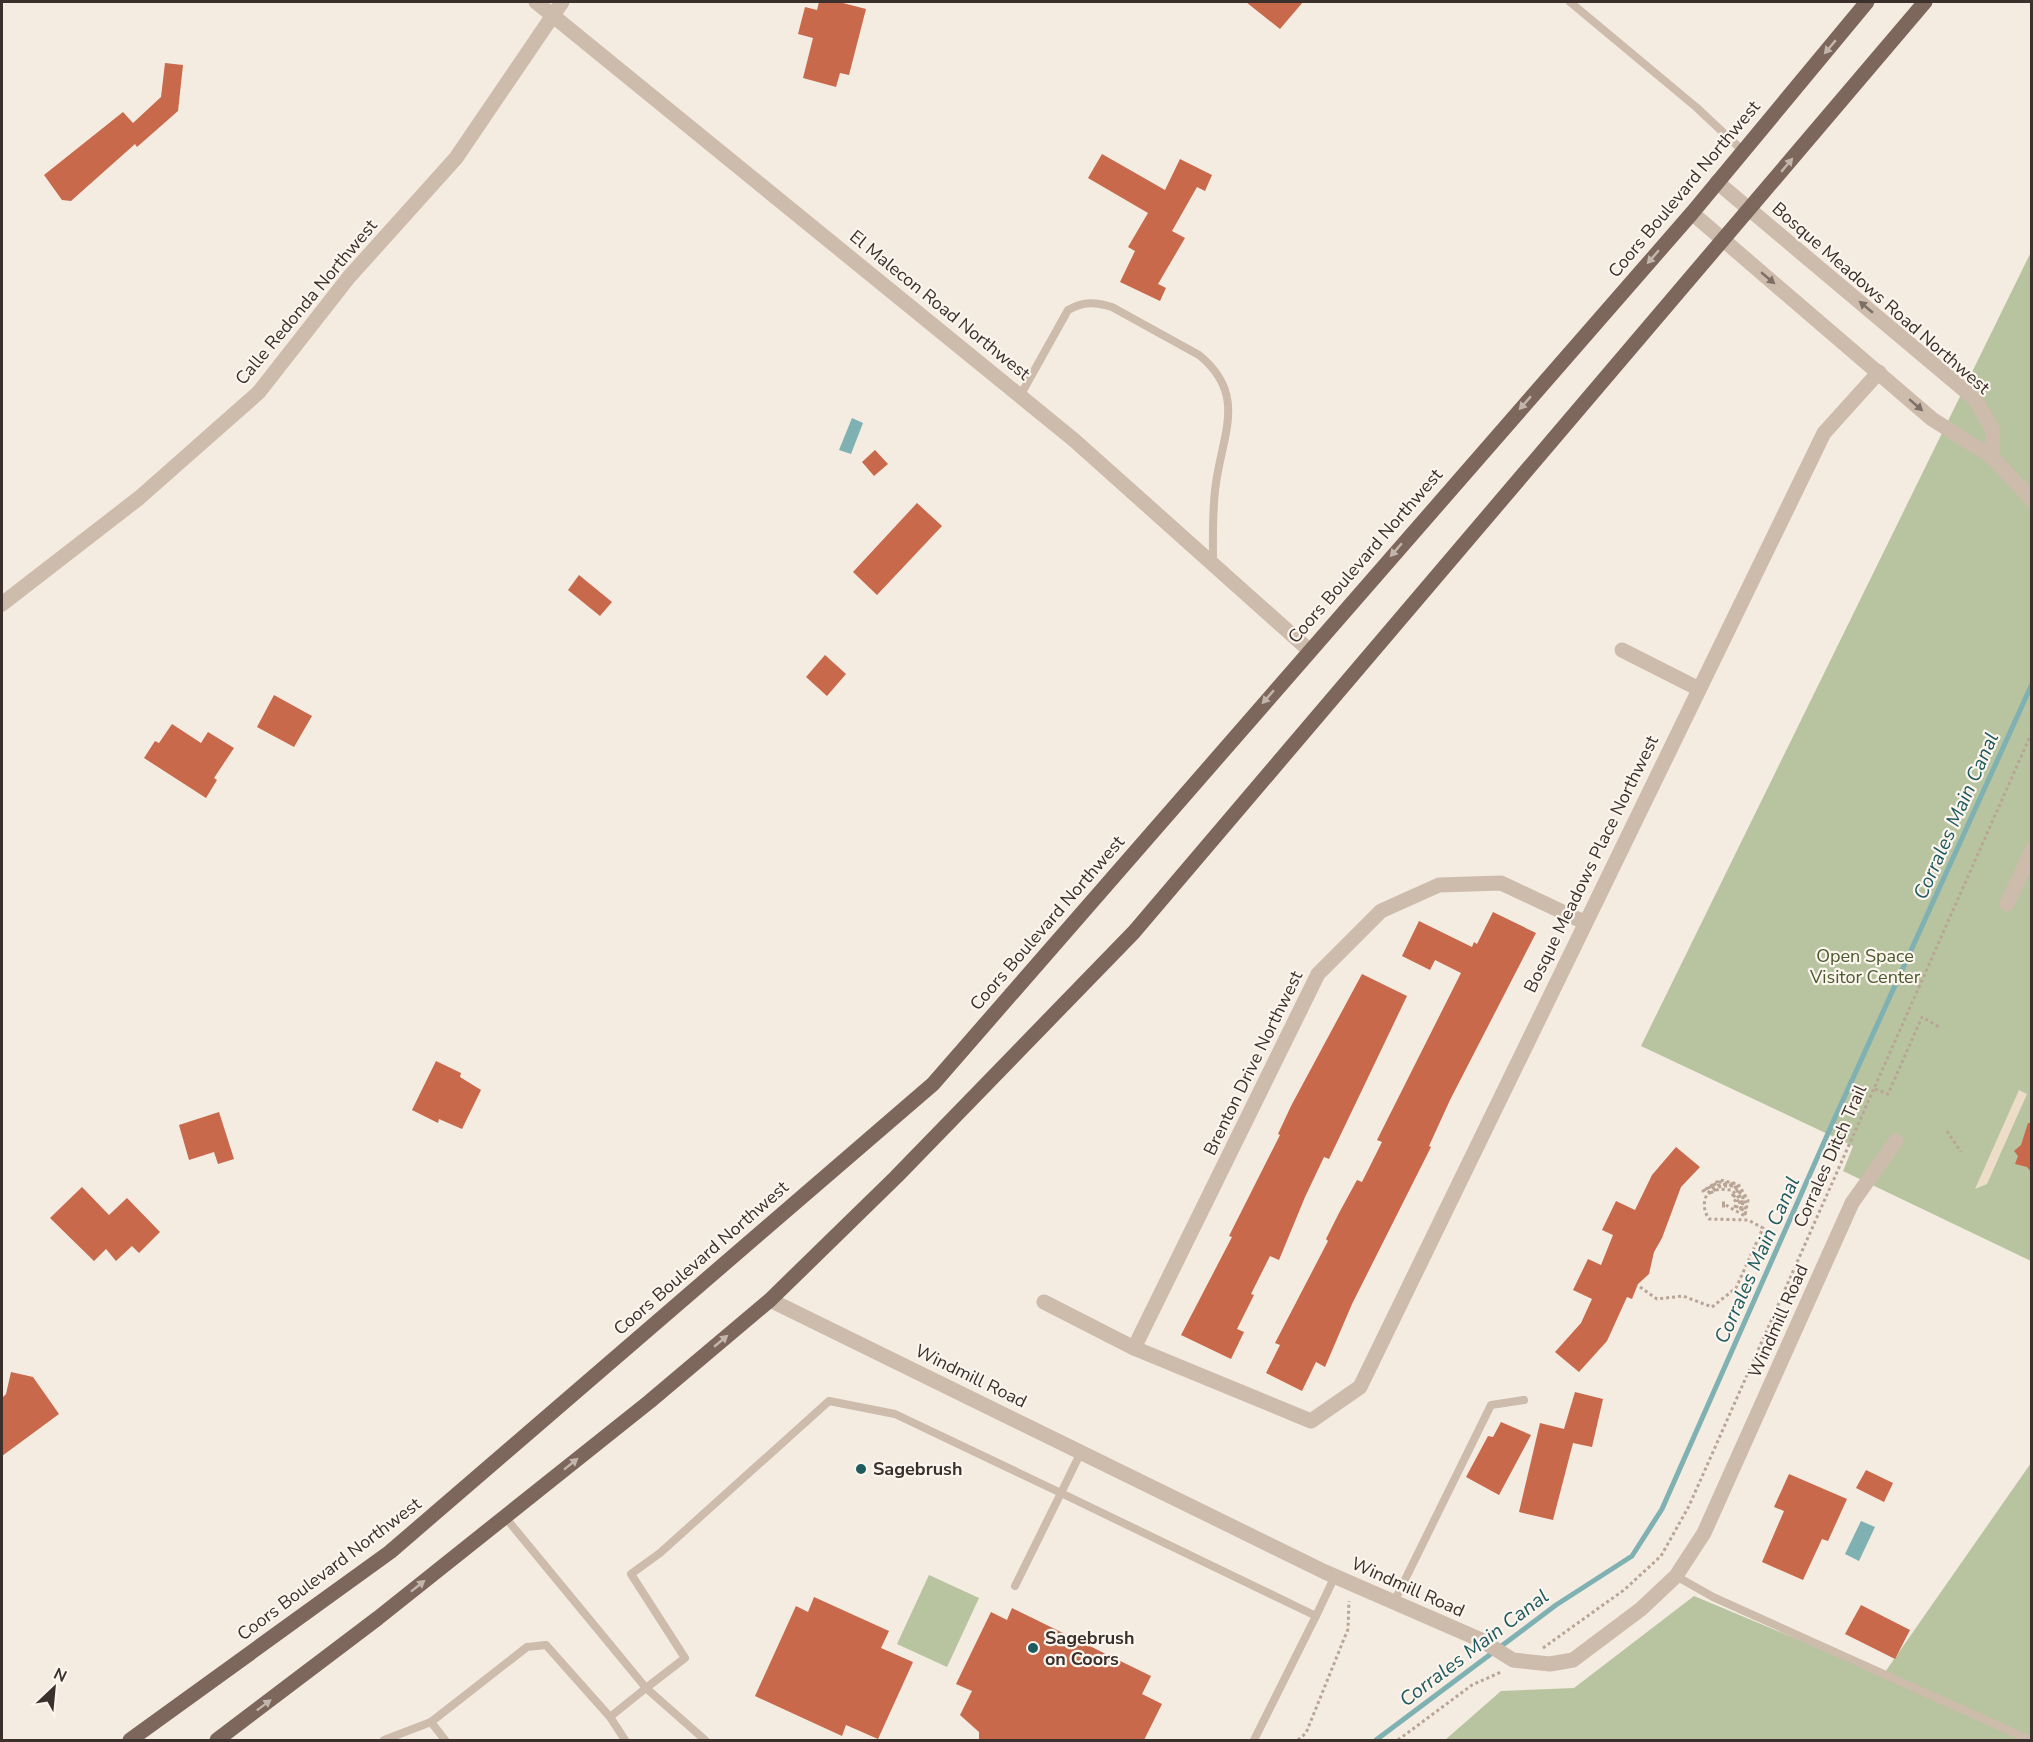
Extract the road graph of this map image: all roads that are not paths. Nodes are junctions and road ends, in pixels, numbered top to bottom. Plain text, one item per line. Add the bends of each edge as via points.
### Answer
1 (536, 2) edge
2 (1570, 2) edge
3 (1867, 2) edge
4 (1925, 2) edge
5 (557, 7) edge
6 (1743, 151) junction
7 (1717, 182) junction
8 (1749, 210) junction
9 (1692, 213) junction
10 (1724, 240) junction
11 (1879, 372) junction
12 (1020, 396) junction
13 (1992, 457) junction
14 (2031, 500) edge
15 (1213, 564) junction
16 (2, 604) edge
17 (1309, 650) junction
18 (1622, 650) dead end
19 (1699, 689) junction
20 (2031, 850) edge
21 (2007, 904) dead end
22 (1584, 922) junction
23 (1896, 1141) dead end
24 (770, 1300) junction
25 (1044, 1302) dead end
26 (1134, 1348) junction
27 (1524, 1400) dead end
28 (1081, 1452) junction
29 (1061, 1493) junction
30 (506, 1517) junction
31 (1335, 1576) junction
32 (1676, 1576) junction
33 (1015, 1586) dead end
34 (1394, 1604) junction
35 (1316, 1616) junction
36 (646, 1688) junction
37 (610, 1717) junction
38 (431, 1722) junction
39 (397, 1739) edge
40 (130, 1740) edge
41 (217, 1740) edge
42 (384, 1740) edge
43 (445, 1740) edge
44 (625, 1740) edge
45 (705, 1740) edge
46 (1254, 1740) edge
47 (2030, 1740) edge

1 - 5 street, El Malecon Road Northwest
2 - 6 lane
3 -> 6 main road, Coors Boulevard Northwest
8 -> 4 main road
5 - 12 street, El Malecon Road Northwest
5 - 16 street, Calle Redonda Northwest via 456,158 349,277 260,392 139,498
6 - 7 main road, Coors Boulevard Northwest
7 - 8 street, Bosque Meadows Road Northwest
7 - 9 main road, Coors Boulevard Northwest
8 - 10 main road
13 -> 8 street, Bosque Meadows Road Northwest via 1993,430 1975,399
9 - 10 street
9 -> 17 main road, Coors Boulevard Northwest
10 -> 11 street
10 - 24 main road via 1134,932 896,1177
11 -> 13 street via 1932,419
11 - 19 street, Bosque Meadows Place Northwest via 1824,433
12 - 15 street, El Malecon Road Northwest
12 - 15 lane via 1068,310 1079,303 1112,307 1210,364 1224,387 1229,412 1214,497
13 - 14 street
15 - 17 street, El Malecon Road Northwest
17 -> 40 main road, Coors Boulevard Northwest via 933,1084 390,1552
18 - 19 street
19 - 22 street, Bosque Meadows Place Northwest
20 - 21 street
22 - 26 street, Brenton Drive Northwest via 1501,883 1439,885 1381,911 1318,975
22 - 26 street, Bosque Meadows Place Northwest via 1360,1387 1311,1421
23 - 32 street, Windmill Road via 1852,1203 1704,1533
24 - 28 street, Windmill Road
30 -> 24 main road
25 - 26 street
27 - 34 lane via 1491,1405
28 - 29 lane
28 - 31 street, Windmill Road
29 - 33 lane
29 - 35 lane
29 - 36 lane via 895,1413 829,1401 660,1553 631,1574 685,1658
30 - 36 lane
41 -> 30 main road
31 - 34 street, Windmill Road
31 - 35 lane
32 - 34 street, Windmill Road via 1641,1609 1573,1660 1550,1664 1519,1660
32 - 47 lane via 1713,1597
35 - 46 lane
36 - 37 lane
36 - 45 lane
37 - 38 lane via 546,1645 527,1647
37 - 44 lane
38 - 39 lane
38 - 43 lane
39 - 42 lane

